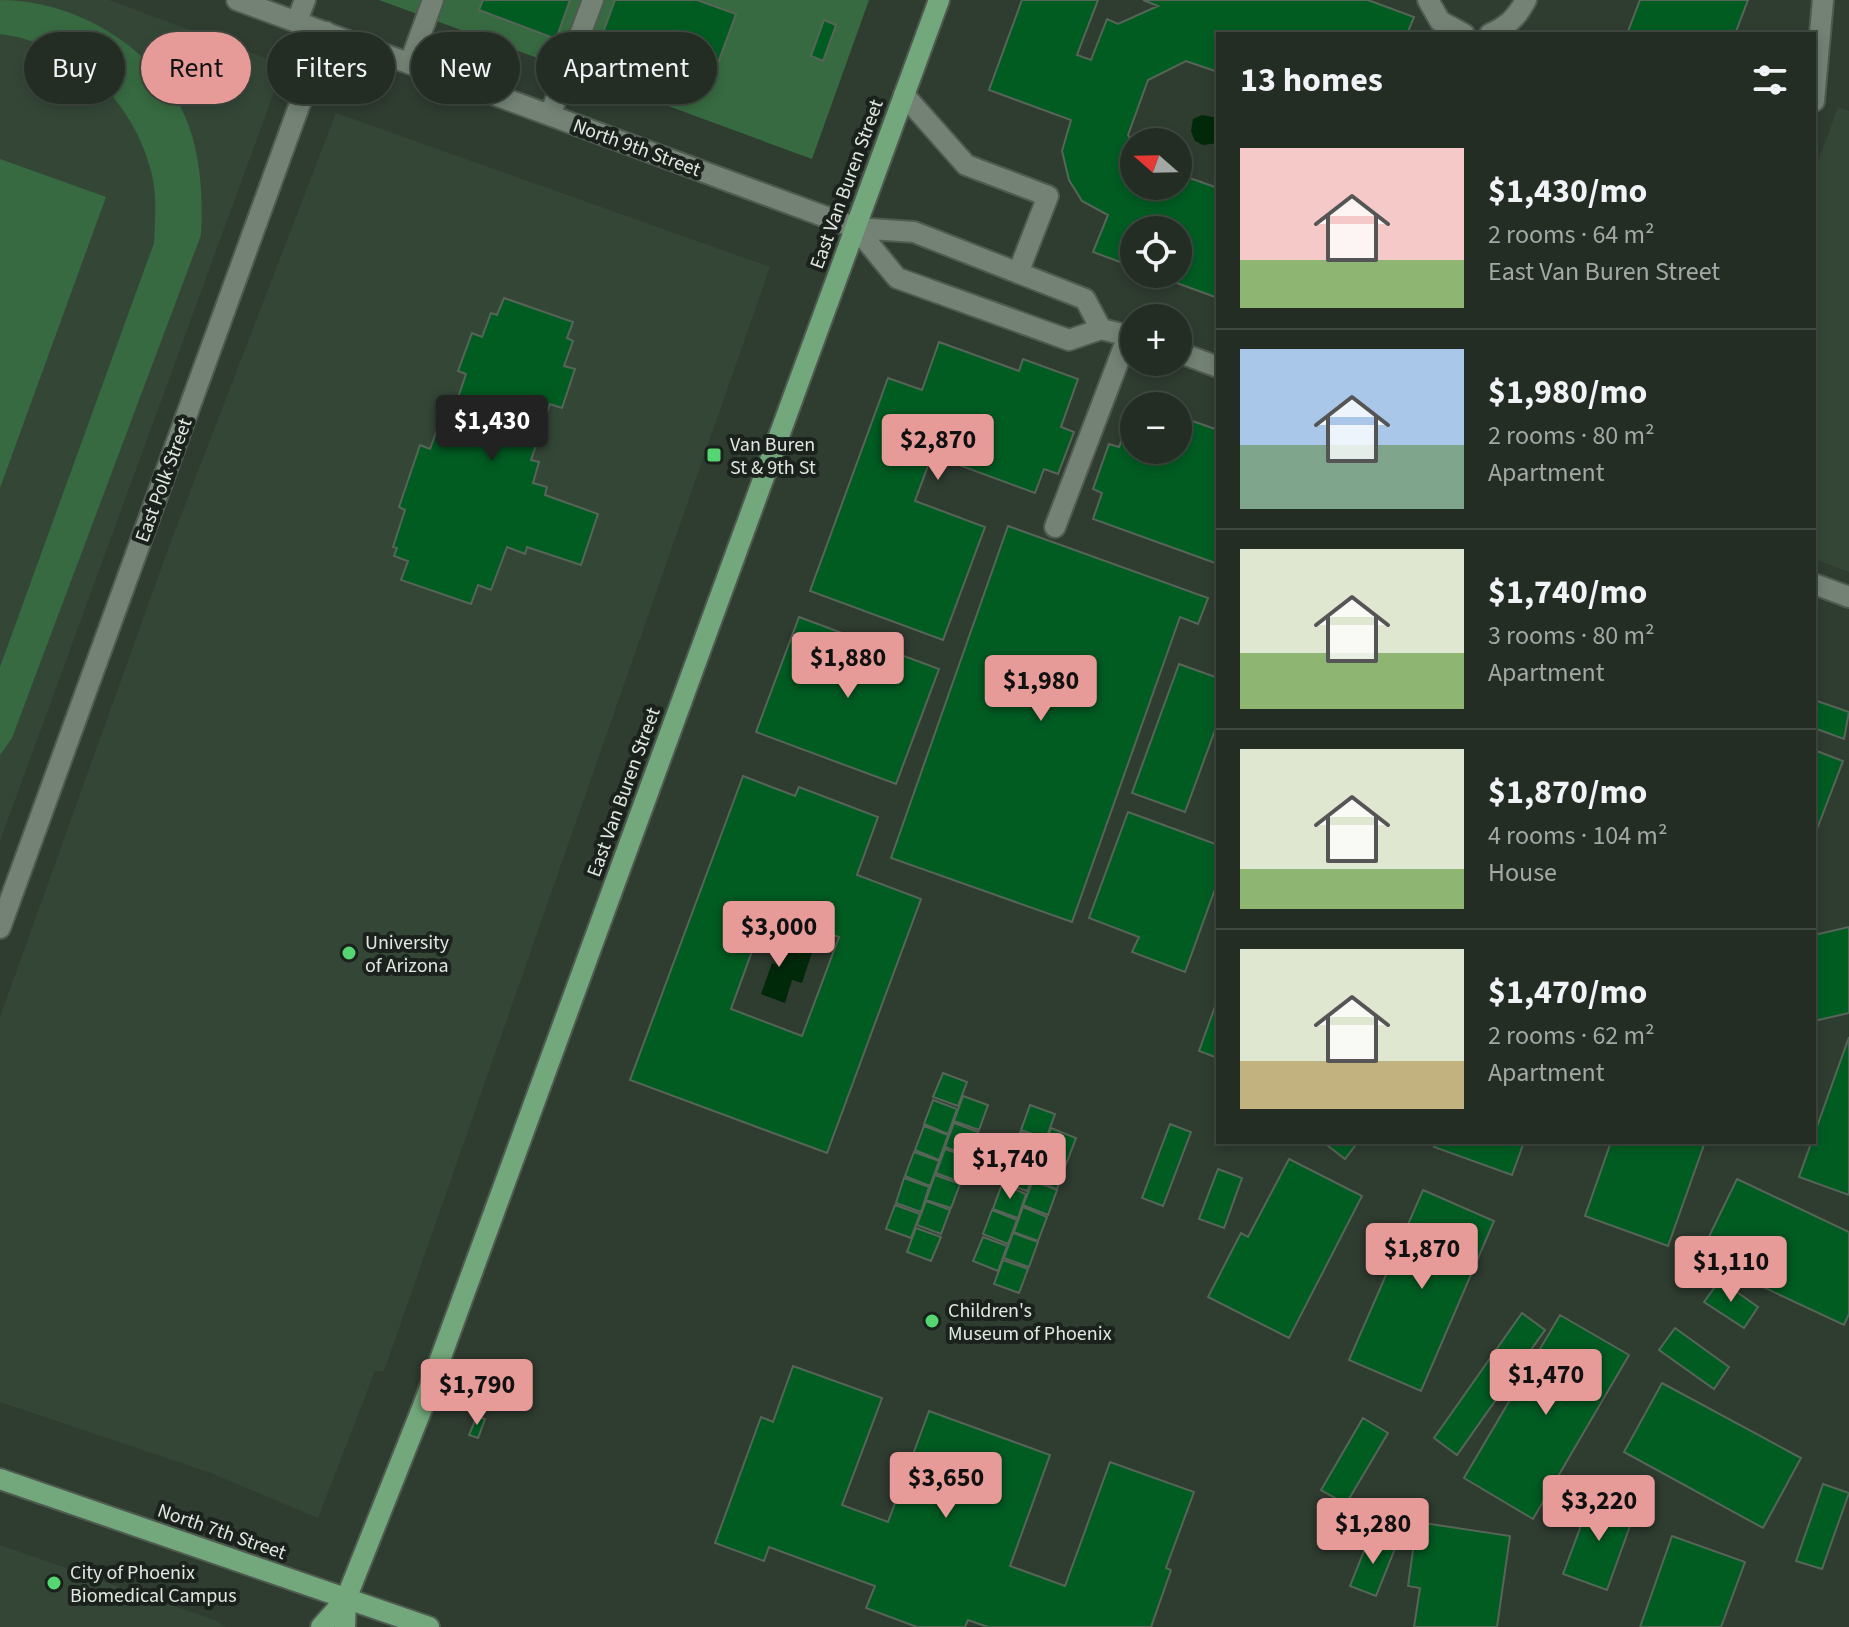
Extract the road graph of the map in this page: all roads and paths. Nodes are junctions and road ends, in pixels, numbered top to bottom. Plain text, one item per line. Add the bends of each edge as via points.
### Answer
1 (237, 0) edge
2 (305, 0) edge
3 (433, 0) edge
4 (593, 0) edge
5 (939, 0) edge
6 (1428, 0) edge
7 (1526, 0) edge
8 (1823, 0) edge
9 (297, 21) junction
10 (326, 32) edge
11 (1456, 32) edge
12 (1495, 32) edge
13 (395, 57) edge
14 (410, 63) junction
15 (1816, 79) edge
16 (904, 95) junction
17 (299, 104) edge
18 (550, 115) junction
19 (856, 228) junction
20 (1018, 273) junction
21 (1101, 329) junction
22 (1120, 334) edge
23 (1192, 357) edge
24 (1120, 364) edge
25 (1216, 366) edge
26 (1055, 527) dead end
27 (1816, 585) edge
28 (1849, 597) edge
29 (9, 873) edge
30 (0, 928) edge
31 (0, 1479) edge
32 (346, 1599) junction
33 (321, 1627) edge
34 (345, 1627) edge
35 (429, 1627) edge

1 - 9 street, North 9th Street
2 - 9 street
3 - 14 street
4 - 18 street
5 - 16 main road, East Van Buren Street
6 - 11 street via 1440,21
7 - 12 street via 1518,16
8 - 15 street
9 - 10 street, North 9th Street
13 - 14 street, North 9th Street
14 - 18 street, North 9th Street
16 - 19 main road, East Van Buren Street
16 - 20 street via 966,165 1048,196
17 - 29 street, East Polk Street
18 - 19 street, North 9th Street
19 - 20 street, North 9th Street via 914,232
19 - 21 street via 897,278 1069,340
19 - 32 main road, East Van Buren Street via 423,1406
20 - 21 street, North 9th Street via 1085,299
21 - 22 street
23 - 25 street
24 - 26 street
27 - 28 street
29 - 30 street, East Polk Street
31 - 32 main road, North 7th Street
32 - 33 main road, East Van Buren Street
32 - 34 main road, East Van Buren Street
32 - 35 main road, North 7th Street

